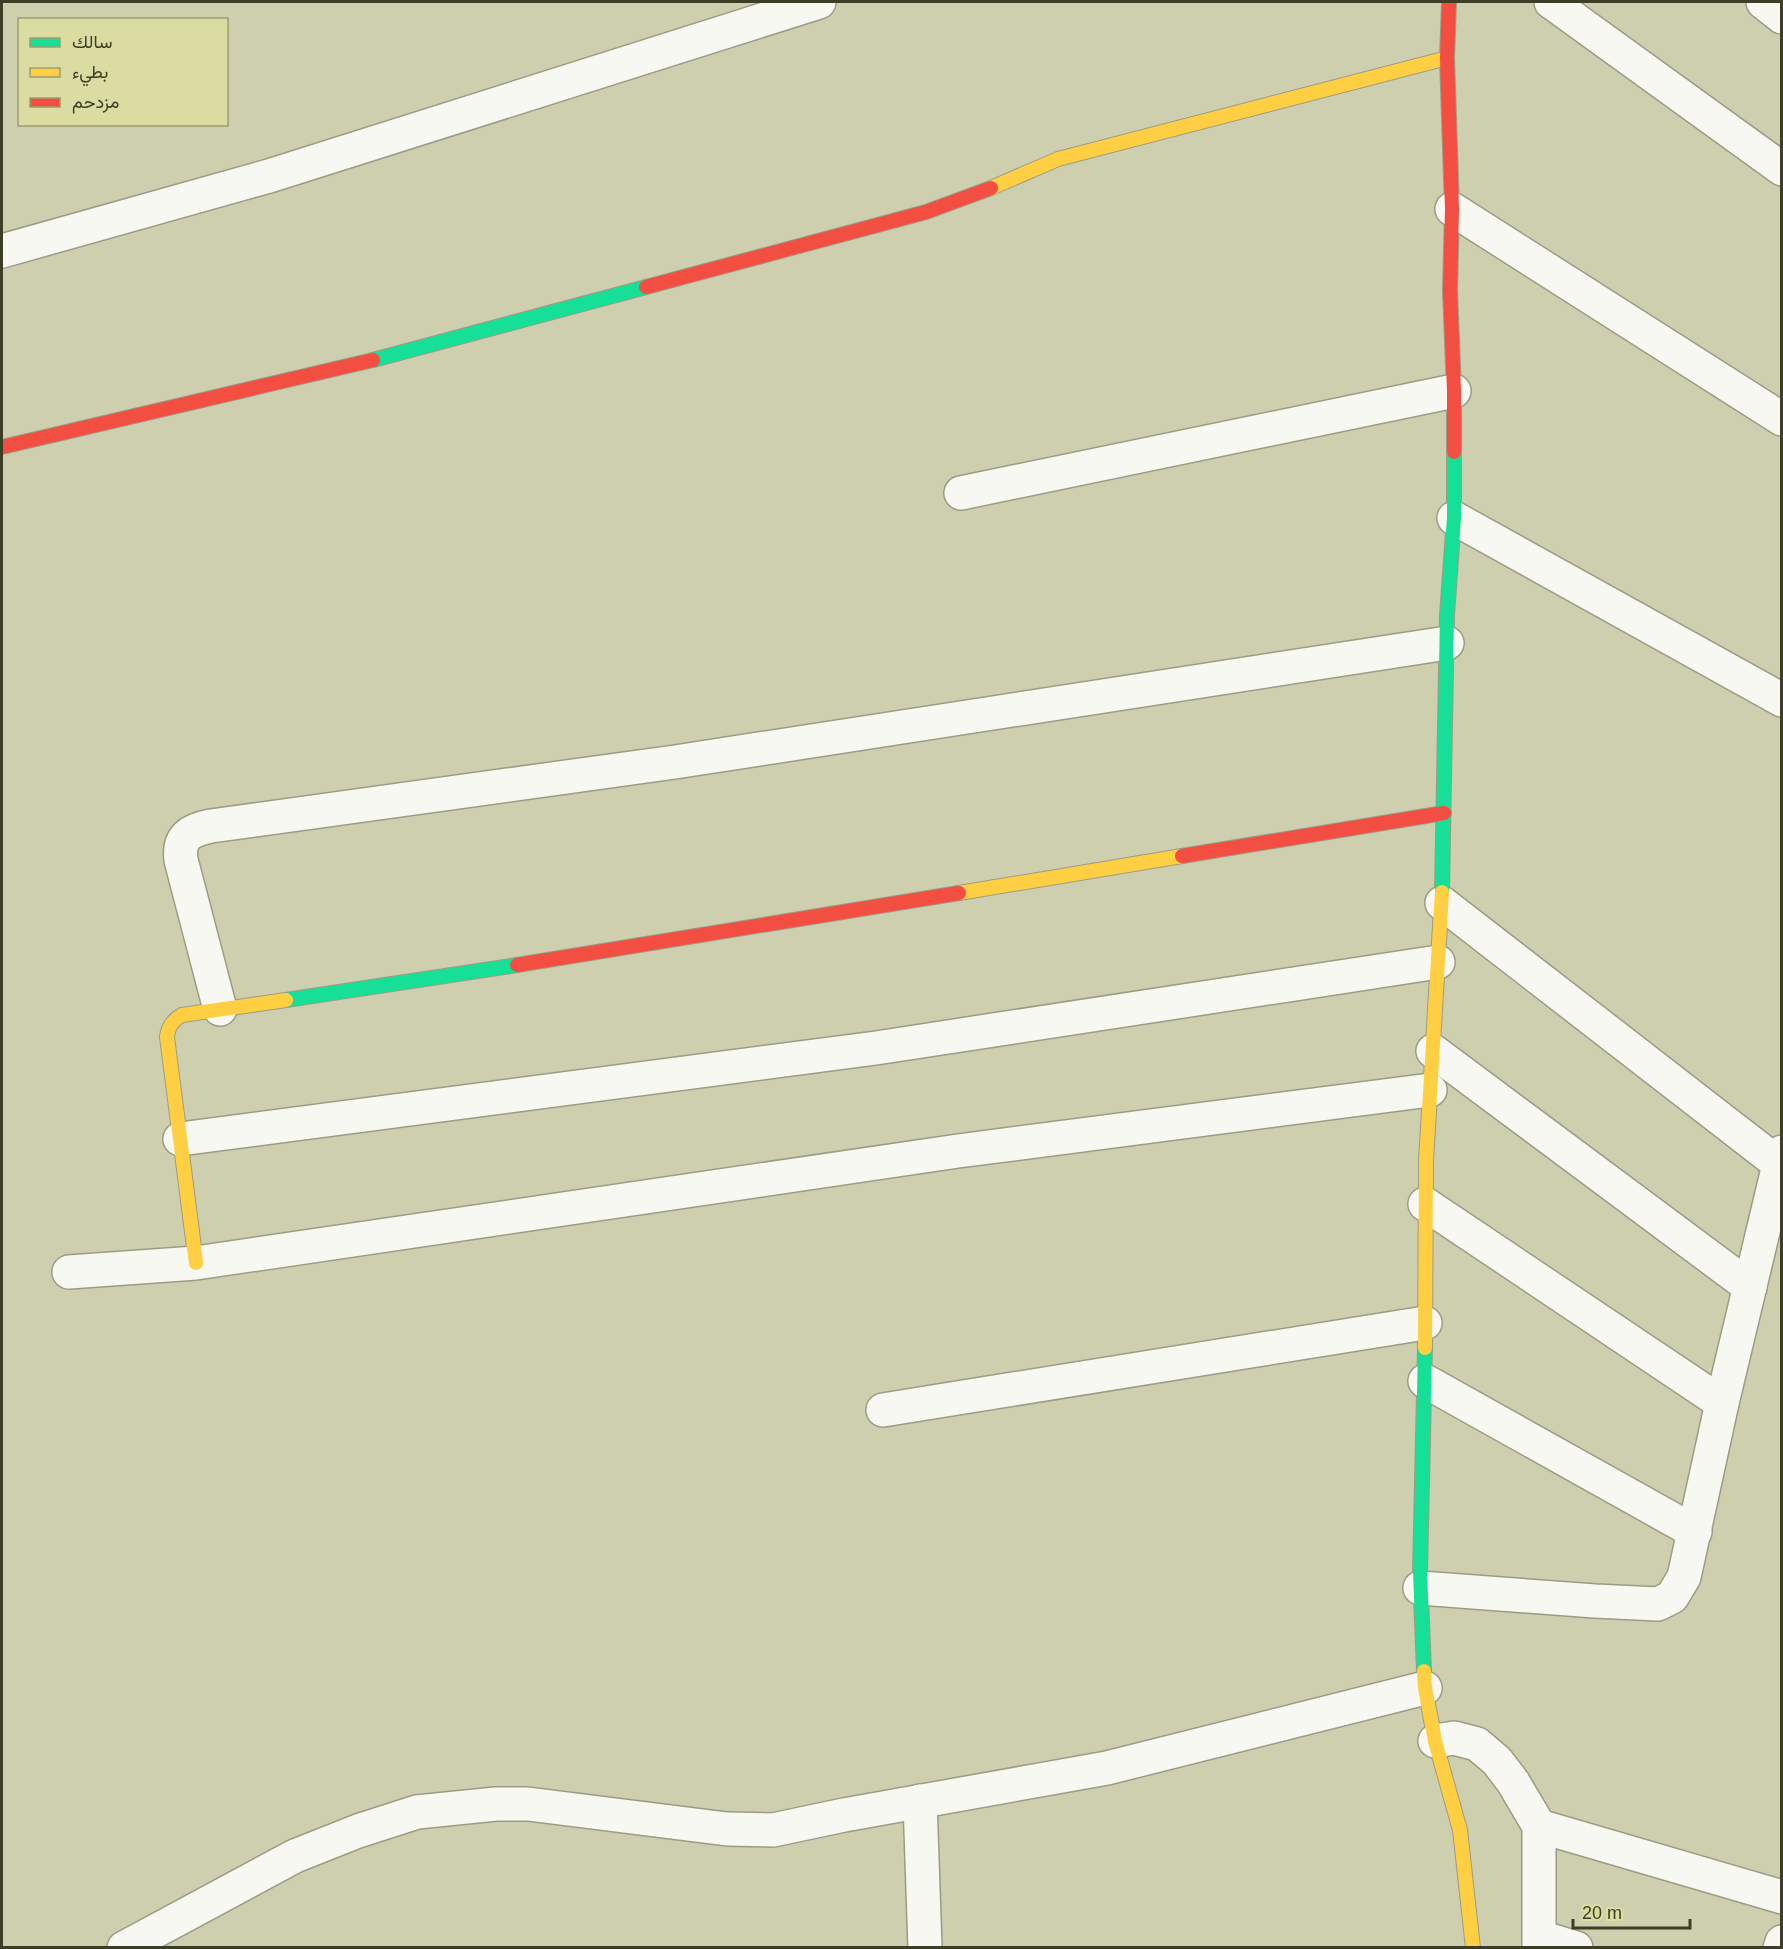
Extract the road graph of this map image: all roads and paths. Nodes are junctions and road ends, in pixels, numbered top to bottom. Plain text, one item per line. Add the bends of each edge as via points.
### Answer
1 (819, 2) edge
2 (1449, 2) edge
3 (1551, 2) edge
4 (1763, 2) edge
5 (1782, 17) edge
6 (1447, 58) junction
7 (1782, 169) edge
8 (1452, 209) junction
9 (2, 251) edge
10 (1454, 391) junction
11 (1782, 419) edge
12 (2, 447) edge
13 (961, 493) dead end
14 (1454, 518) junction
15 (1447, 643) junction
16 (1782, 700) edge
17 (1444, 813) junction
18 (1442, 903) junction
19 (1438, 962) junction
20 (220, 1009) junction
21 (1433, 1051) junction
22 (1430, 1090) junction
23 (180, 1139) junction
24 (1780, 1158) edge
25 (1425, 1204) junction
26 (196, 1263) junction
27 (69, 1272) dead end
28 (1750, 1287) junction
29 (1425, 1323) junction
30 (1425, 1381) junction
31 (1722, 1403) junction
32 (883, 1410) dead end
33 (1695, 1532) junction
34 (1420, 1588) junction
35 (1425, 1688) junction
36 (1435, 1741) junction
37 (920, 1801) junction
38 (1539, 1826) junction
39 (1782, 1897) edge
40 (1540, 1942) edge
41 (1782, 1942) edge
42 (124, 1947) edge
43 (925, 1947) edge
44 (1473, 1947) edge
45 (1576, 1947) edge
46 (1780, 1947) edge

1 - 9 street via 269,176
2 - 6 street
3 - 7 street
4 - 5 street
6 - 8 street
6 - 12 street via 1058,159 926,212 362,363
8 - 10 street
8 - 11 street
10 - 13 street
10 - 14 street
14 - 15 street
14 - 16 street
15 - 17 street
15 - 20 street via 675,762 194,830 181,845 181,860
17 - 18 street
17 - 20 street via 415,982
18 - 19 street
18 - 24 street
19 - 21 street
19 - 23 street via 876,1048
20 - 23 street via 182,1015 168,1028
21 - 22 street
21 - 28 street
22 - 25 street
22 - 26 street via 958,1151
23 - 26 street
24 - 28 street
25 - 29 street
25 - 31 street
26 - 27 street
28 - 31 street
29 - 30 street
29 - 32 street
30 - 33 street
30 - 34 street
31 - 33 street
33 - 34 street via 1684,1577 1672,1597 1658,1604
34 - 35 street
35 - 36 street
35 - 37 street via 1107,1768
36 - 38 street via 1454,1738 1477,1744 1513,1782
36 - 44 street via 1460,1830
37 - 42 street via 773,1830 727,1829 528,1804 417,1812 295,1856
37 - 43 street
38 - 39 street
38 - 40 street
40 - 45 street
41 - 46 street

